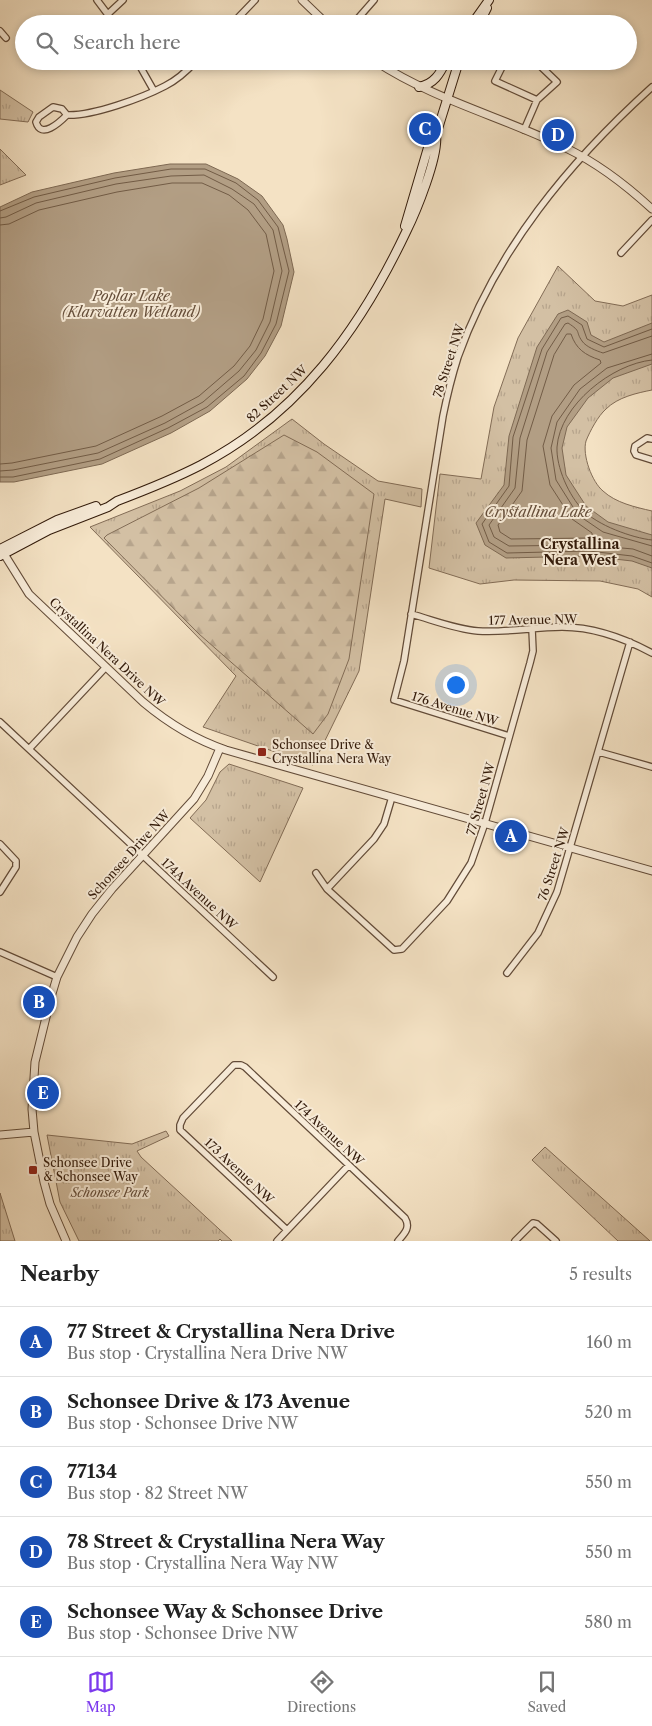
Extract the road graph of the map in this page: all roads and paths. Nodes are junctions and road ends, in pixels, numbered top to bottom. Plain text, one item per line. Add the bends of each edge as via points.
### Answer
1 (97, 0) edge
2 (123, 0) edge
3 (255, 0) edge
4 (302, 0) edge
5 (374, 0) edge
6 (490, 0) edge
7 (108, 14) joint
8 (241, 15) edge
9 (318, 15) edge
10 (362, 15) edge
11 (477, 15) edge
12 (483, 15) edge
13 (0, 31) edge
14 (6, 38) dead end
15 (142, 70) edge
16 (186, 70) edge
17 (391, 70) edge
18 (440, 70) edge
19 (456, 70) edge
20 (500, 70) edge
21 (544, 70) edge
22 (419, 86) junction
23 (652, 87) edge
24 (154, 91) junction
25 (446, 99) junction
26 (537, 100) junction
27 (67, 115) junction
28 (524, 130) junction
29 (582, 156) junction
30 (652, 209) edge
31 (652, 220) edge
32 (621, 253) dead end
33 (652, 439) edge
34 (652, 460) edge
35 (1, 552) edge
36 (412, 614) junction
37 (532, 629) junction
38 (630, 642) junction
39 (652, 654) edge
40 (106, 667) junction
41 (394, 700) joint
42 (0, 722) edge
43 (509, 736) junction
44 (220, 748) junction
45 (29, 749) junction
46 (599, 752) junction
47 (652, 767) edge
48 (392, 797) junction
49 (485, 823) junction
50 (0, 844) edge
51 (571, 848) junction
52 (144, 855) junction
53 (652, 871) edge
54 (316, 873) dead end
55 (328, 889) junction
56 (0, 892) edge
57 (0, 952) edge
58 (507, 973) dead end
59 (57, 976) junction
60 (273, 977) dead end
61 (180, 1125) joint
62 (34, 1132) junction
63 (0, 1134) edge
64 (348, 1165) junction
65 (287, 1230) junction
66 (518, 1239) edge
67 (66, 1241) edge
68 (277, 1241) edge
69 (398, 1241) edge
70 (556, 1241) edge

1 - 7 street
2 - 7 street
3 - 8 street
4 - 9 street
5 - 10 street
6 - 11 main road
6 - 12 main road
13 - 14 street
15 - 24 street
16 - 24 street
17 - 22 street
18 - 22 main road via 434,80
19 - 25 main road, 82 Street NW
20 - 26 street via 495,81
21 - 26 street via 557,82
22 - 25 street
23 - 29 street, 78 Street NW
24 - 27 street via 110,108
25 - 28 street
25 - 35 main road, 82 Street NW via 436,135 430,141 400,245 374,296 342,344 305,385 248,437 202,465
26 - 28 street
27 - 27 street via 62,109 53,107 39,117 37,127 46,130
28 - 29 street
29 - 30 street
29 - 36 street, 78 Street NW via 532,217 502,264 458,357 441,425
31 - 32 street
33 - 34 street via 647,438 635,446 634,451 636,455
35 - 40 street, Crystallina Nera Drive NW via 29,594
36 - 37 street, 177 Avenue NW via 479,631
36 - 41 street, 78 Street NW
37 - 38 street, 177 Avenue NW via 576,628
37 - 43 street, 77 Street NW via 533,651
38 - 39 street, 177 Avenue NW
38 - 46 street, 76 Street NW
40 - 44 street, Crystallina Nera Drive NW via 157,714
40 - 45 street
41 - 43 street, 176 Avenue NW
42 - 45 street, 174A Avenue NW
43 - 49 street, 77 Street NW
44 - 48 street, Crystallina Nera Drive NW
44 - 52 street, Schonsee Drive NW via 194,799
45 - 52 street, 174A Avenue NW
46 - 47 street
46 - 51 street, 76 Street NW
48 - 49 street, Crystallina Nera Drive NW
48 - 55 street via 384,824 374,839
49 - 51 street, Crystallina Nera Drive NW
49 - 55 street, 77 Street NW via 471,863 453,893 406,946 398,950 391,948
50 - 56 street via 16,861 16,867
51 - 53 street, Crystallina Nera Drive NW
51 - 58 street, 76 Street NW via 546,918
52 - 59 street, Schonsee Drive NW via 92,914
52 - 60 street, 174A Avenue NW
54 - 55 street
57 - 59 street
59 - 62 street, Schonsee Drive NW via 34,1062
61 - 64 street, 174 Avenue NW via 234,1065 241,1065
61 - 65 street, 173 Avenue NW via 182,1133
62 - 63 street
62 - 67 street, Schonsee Drive NW via 50,1204
64 - 65 street
64 - 69 street, 174 Avenue NW via 407,1221 407,1230
65 - 68 street
66 - 70 street via 533,1223

